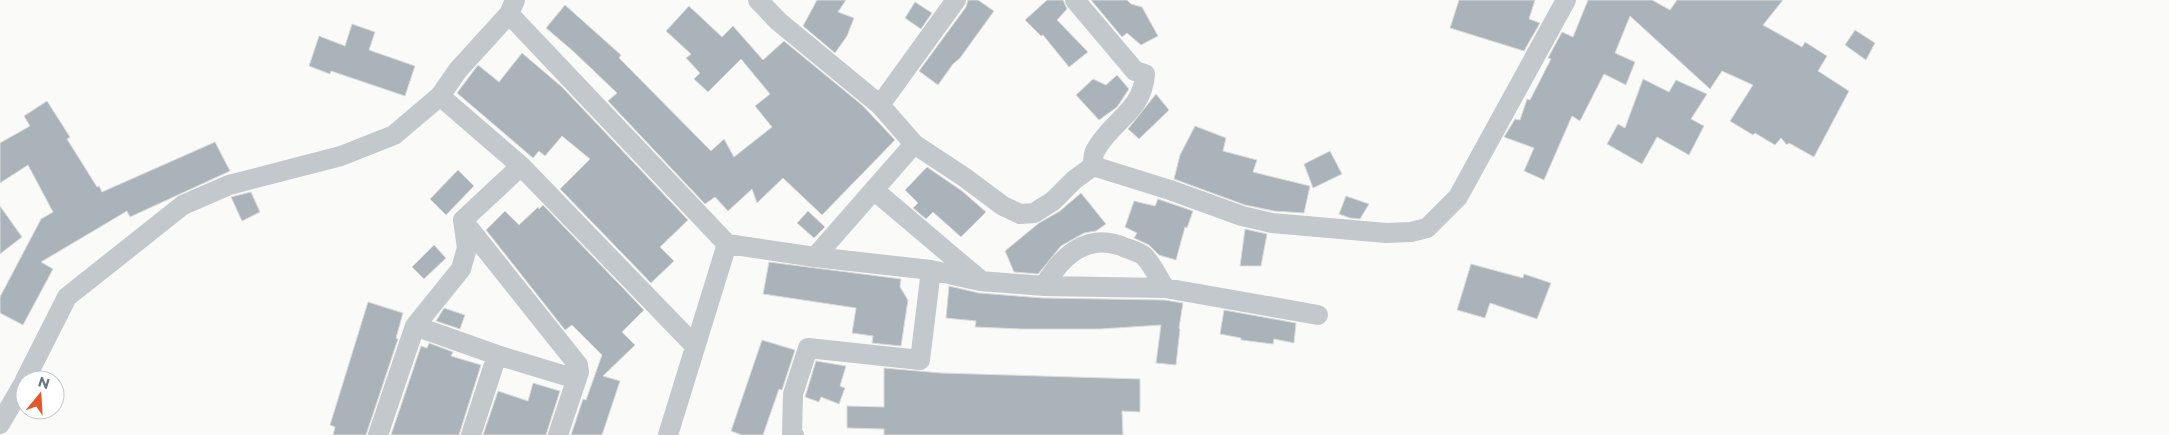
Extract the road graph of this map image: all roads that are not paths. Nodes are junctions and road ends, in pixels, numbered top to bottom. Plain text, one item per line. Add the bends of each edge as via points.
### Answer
1 (758, 0) edge
2 (956, 0) edge
3 (1075, 0) edge
4 (1566, 0) edge
5 (512, 7) edge
6 (440, 96) junction
7 (880, 105) junction
8 (914, 144) junction
9 (521, 166) junction
10 (1093, 166) junction
11 (875, 190) junction
12 (463, 220) junction
13 (727, 244) junction
14 (815, 257) junction
15 (931, 270) junction
16 (980, 281) junction
17 (1044, 286) junction
18 (1165, 288) junction
19 (1318, 315) dead end
20 (415, 326) junction
21 (695, 346) junction
22 (497, 355) junction
23 (30, 370) edge
24 (576, 379) junction
25 (15, 398) edge
26 (0, 424) edge
27 (378, 435) edge
28 (471, 435) edge
29 (558, 435) edge
30 (668, 435) edge
31 (794, 435) edge

1 - 7 street via 778,21
2 - 7 street
3 - 10 street via 1135,71 1145,74 1140,99 1094,152
4 - 10 street via 1458,197 1427,228 1386,233 1272,223
5 - 6 street
5 - 13 street
6 - 9 street
6 - 23 street via 394,136 341,156 229,185 183,205 67,297
7 - 8 street
8 - 10 street via 1002,206 1020,214 1034,213 1049,204
8 - 11 street
9 - 12 street
9 - 21 street
11 - 14 street
11 - 16 street
12 - 20 street via 467,248 461,269
12 - 24 street via 578,365
13 - 14 street
13 - 21 street
14 - 15 street
15 - 16 street
15 - 31 street via 920,360 808,348 792,394
16 - 17 street
17 - 18 street
17 - 18 street via 1068,254 1095,241 1119,244 1143,256
18 - 19 street
20 - 22 street
20 - 27 street
21 - 30 street
22 - 24 street
22 - 28 street
24 - 29 street
25 - 26 street

